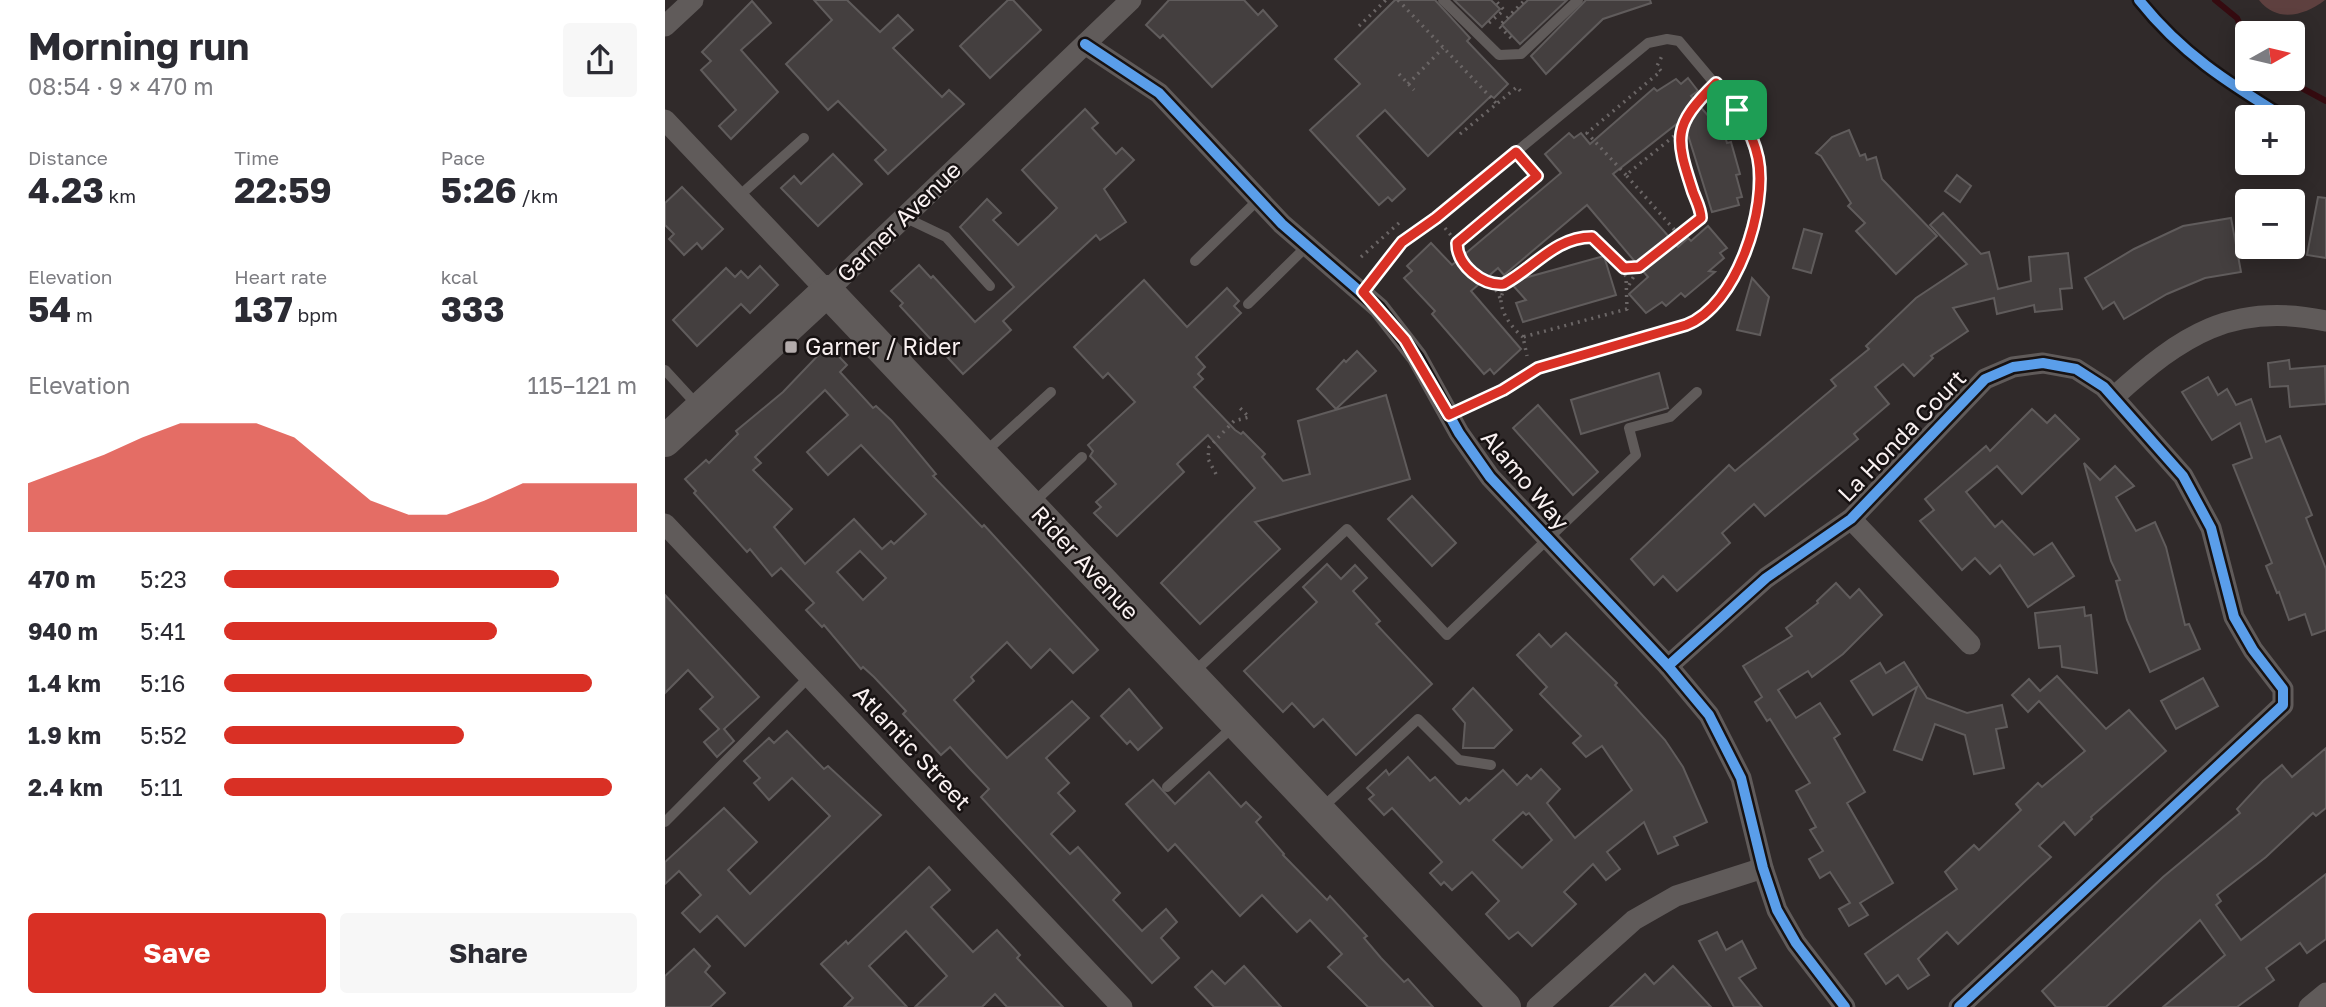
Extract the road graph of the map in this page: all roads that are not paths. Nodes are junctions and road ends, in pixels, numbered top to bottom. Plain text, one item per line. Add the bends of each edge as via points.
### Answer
1 (693, 0) edge
2 (1131, 0) edge
3 (1443, 0) edge
4 (1578, 0) edge
5 (665, 26) edge
6 (1085, 44) junction
7 (665, 120) edge
8 (804, 138) dead end
9 (738, 197) junction
10 (1258, 200) junction
11 (904, 217) junction
12 (1307, 246) junction
13 (1195, 261) dead end
14 (990, 286) dead end
15 (827, 291) junction
16 (1363, 292) junction
17 (1248, 304) dead end
18 (2326, 321) edge
19 (665, 370) edge
20 (1051, 392) dead end
21 (1697, 392) dead end
22 (2115, 396) junction
23 (700, 408) junction
24 (1449, 415) junction
25 (665, 441) edge
26 (982, 455) junction
27 (1082, 457) dead end
28 (1030, 505) junction
29 (1851, 519) junction
30 (665, 524) edge
31 (1547, 540) junction
32 (1971, 644) dead end
33 (1668, 666) junction
34 (1191, 674) junction
35 (809, 677) junction
36 (1237, 723) junction
37 (1491, 765) dead end
38 (1167, 787) dead end
39 (1320, 810) junction
40 (665, 822) edge
41 (1763, 868) junction
42 (2326, 993) edge
43 (1122, 1007) edge
44 (1505, 1007) edge
45 (1537, 1007) edge
46 (1845, 1007) edge
47 (1959, 1007) edge
48 (2309, 1007) edge

1 - 5 street
2 - 6 street, Garner Avenue
3 - 4 lane via 1499,55 1513,57
6 - 10 street, Alamo Way via 1159,93
6 - 11 street, Garner Avenue
7 - 9 street, Rider Avenue
8 - 9 lane
9 - 15 street, Rider Avenue
10 - 12 street, Alamo Way
10 - 13 lane
11 - 14 lane via 946,237
11 - 15 street, Garner Avenue
12 - 16 street, Alamo Way
12 - 17 lane
15 - 23 street, Garner Avenue
15 - 26 street, Rider Avenue
16 - 24 street, Alamo Way via 1405,340
16 - 24 lane via 1402,242 1648,43 1667,38 1679,41 1747,126 1759,168 1757,207 1739,264 1709,312 1693,322 1530,371 1503,390
18 - 22 street via 2265,316 2225,323 2168,349
19 - 23 lane
20 - 26 lane
21 - 31 lane via 1670,417 1629,428 1636,455
22 - 29 street, La Honda Court via 2090,377 2060,365 2028,363 1999,371 1972,390
22 - 47 street, La Honda Court via 2195,494 2211,528 2234,617 2285,696 2278,713
23 - 25 street, Garner Avenue
24 - 31 street, Alamo Way via 1490,477
26 - 28 street, Rider Avenue
27 - 28 lane
28 - 34 street, Rider Avenue
29 - 32 street
29 - 33 street, La Honda Court via 1766,578
30 - 35 street, Atlantic Street
31 - 33 street, Alamo Way
31 - 34 lane via 1447,635 1347,530
33 - 41 street, Alamo Way via 1709,715 1732,755
34 - 36 street, Rider Avenue
35 - 40 lane
35 - 43 street, Atlantic Street
36 - 38 lane
36 - 39 street, Rider Avenue
37 - 39 lane via 1459,760 1418,719
39 - 44 street, Rider Avenue
41 - 45 street via 1676,896 1634,919
41 - 46 street, Alamo Way via 1785,925
42 - 48 street

